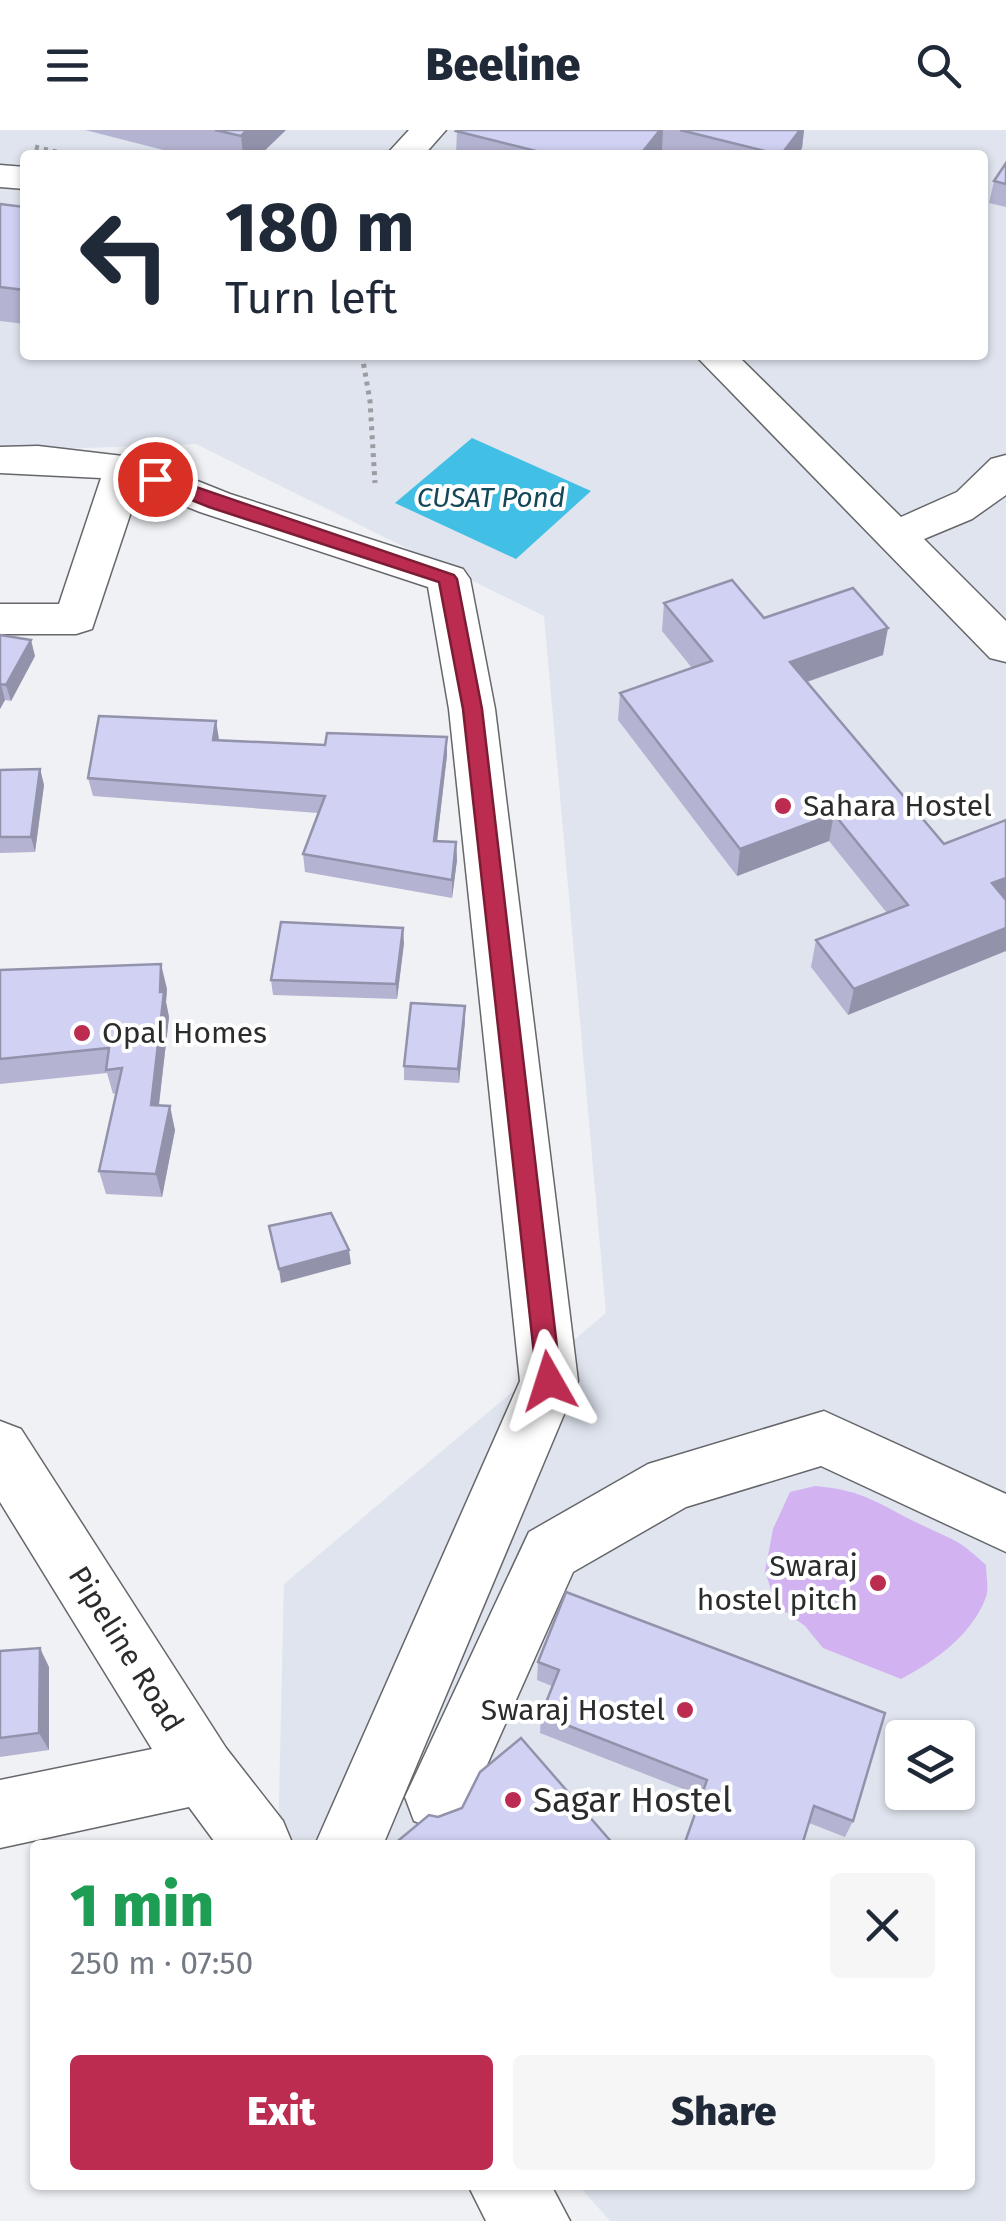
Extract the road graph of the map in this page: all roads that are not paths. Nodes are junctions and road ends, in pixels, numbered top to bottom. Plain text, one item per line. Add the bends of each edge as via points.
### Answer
1 (429, 130) edge
2 (409, 150) edge
3 (720, 360) edge
4 (0, 460) edge
5 (125, 467) junction
6 (1006, 468) edge
7 (897, 534) junction
8 (0, 619) edge
9 (1006, 647) edge
10 (0, 1448) edge
11 (1006, 1524) edge
12 (203, 1770) junction
13 (438, 1797) dead end
14 (0, 1814) edge
15 (254, 1840) edge
16 (351, 1840) edge
17 (510, 2190) edge
18 (532, 2221) edge

1 - 2 street
3 - 7 street
4 - 5 street
5 - 8 street via 76,620
5 - 16 street via 448,579 472,709 549,1381
6 - 7 street via 964,506
7 - 9 street
10 - 12 street, Pipeline Road
11 - 13 street via 824,1438 670,1484 551,1552
12 - 14 street
12 - 15 street, Pipeline Road
17 - 18 street

